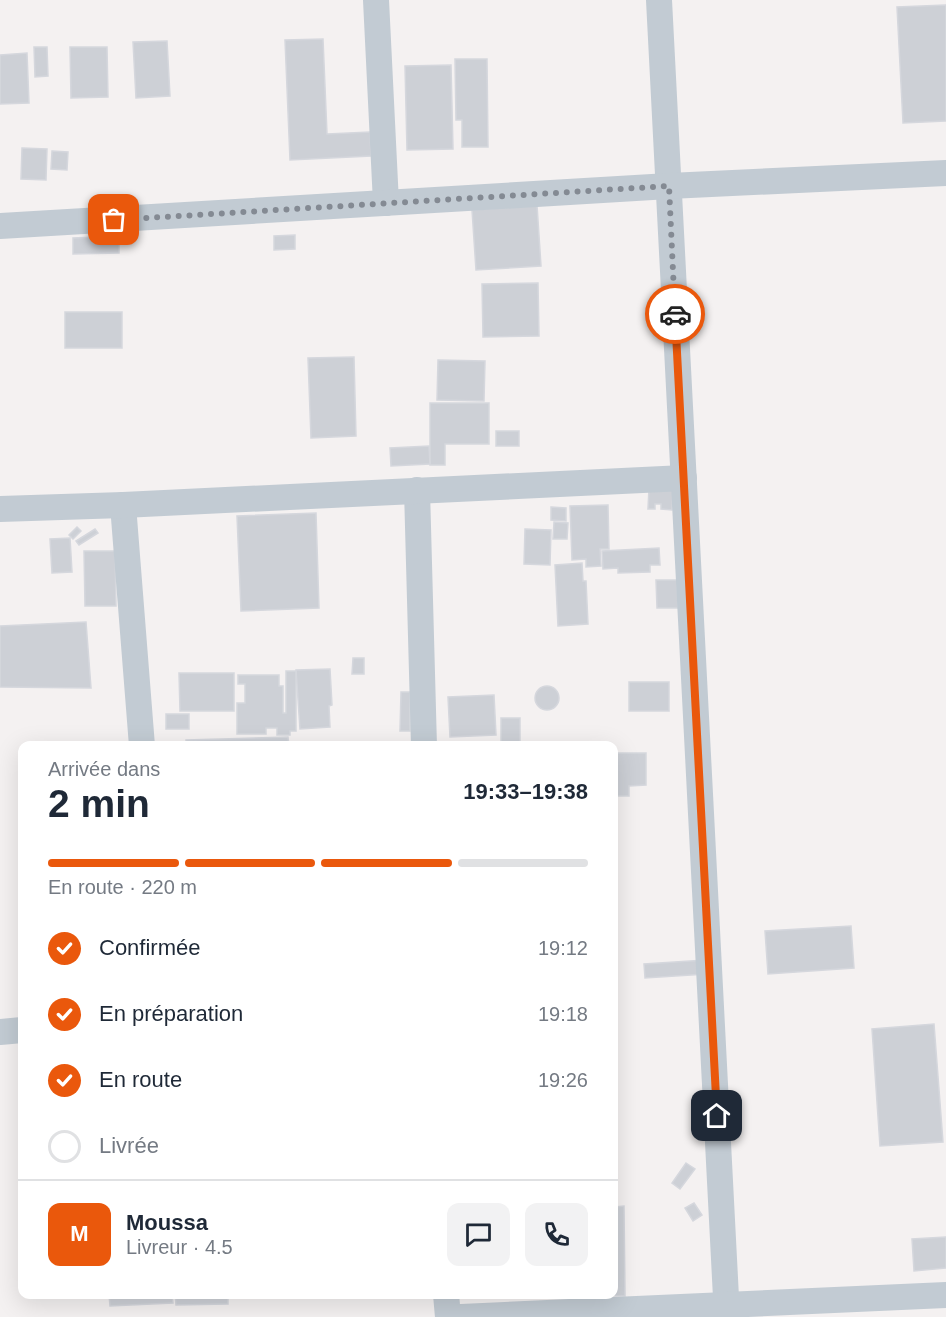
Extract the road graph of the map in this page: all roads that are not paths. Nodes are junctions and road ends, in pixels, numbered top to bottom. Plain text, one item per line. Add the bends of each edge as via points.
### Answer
1 (376, 0) edge
2 (659, 0) edge
3 (946, 173) edge
4 (669, 186) junction
5 (386, 203) junction
6 (0, 226) edge
7 (684, 478) junction
8 (417, 490) junction
9 (123, 505) junction
10 (0, 509) edge
11 (142, 741) edge
12 (424, 741) edge
13 (18, 1030) edge
14 (0, 1032) edge
15 (946, 1295) edge
16 (446, 1299) edge
17 (727, 1311) edge
18 (448, 1317) edge
19 (461, 1317) edge

1 - 5 street
2 - 4 street
3 - 4 street
4 - 5 street
4 - 7 street
5 - 6 street
7 - 8 street
7 - 17 street
8 - 9 street
8 - 12 street
9 - 10 street
9 - 11 street
13 - 14 street
15 - 17 street
16 - 18 street
17 - 19 street

